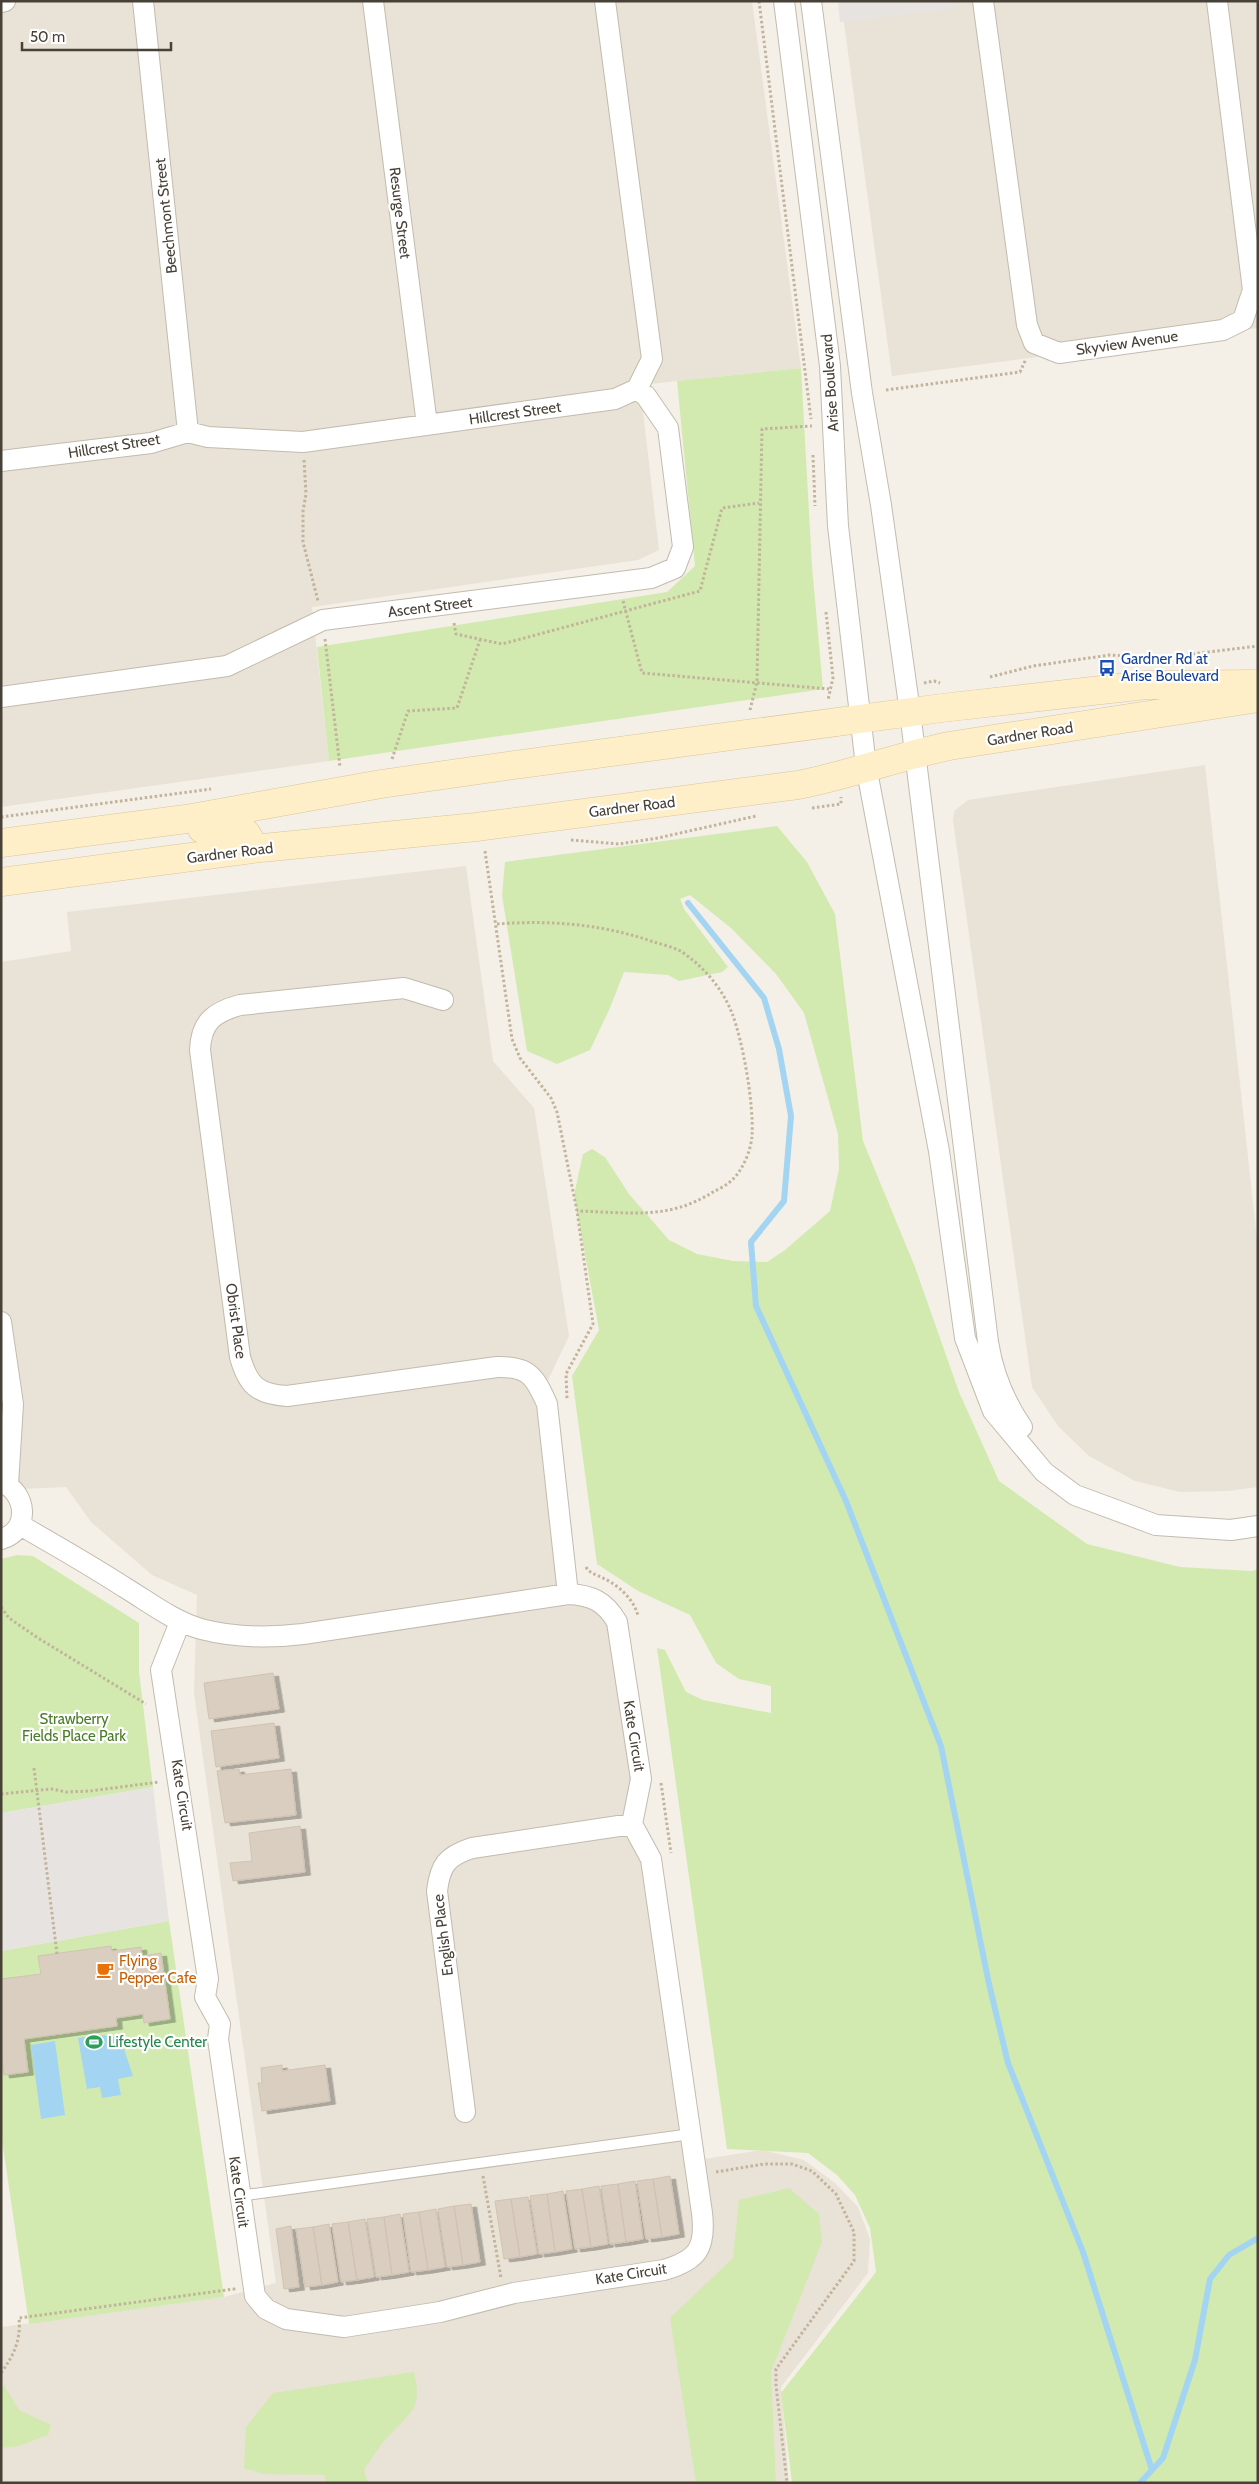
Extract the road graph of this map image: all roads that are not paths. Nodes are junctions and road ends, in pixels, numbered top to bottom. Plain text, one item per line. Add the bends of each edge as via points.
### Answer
1 (5, 1) edge
2 (143, 1) edge
3 (374, 1) edge
4 (605, 1) edge
5 (784, 1) edge
6 (811, 1) edge
7 (983, 1) edge
8 (1217, 1) edge
9 (1, 2) edge
10 (637, 389) junction
11 (427, 425) junction
12 (188, 432) junction
13 (1, 461) edge
14 (1258, 684) edge
15 (1, 697) edge
16 (1258, 698) edge
17 (910, 712) junction
18 (860, 719) junction
19 (915, 753) junction
20 (866, 766) junction
21 (186, 818) junction
22 (1, 842) edge
23 (252, 849) junction
24 (1, 882) edge
25 (443, 1000) dead end
26 (964, 1147) junction
27 (939, 1150) junction
28 (1, 1322) edge
29 (5, 1483) edge
30 (1076, 1495) junction
31 (20, 1525) junction
32 (1258, 1526) edge
33 (1, 1539) edge
34 (568, 1594) junction
35 (180, 1622) junction
36 (632, 1824) junction
37 (464, 2112) dead end
38 (691, 2134) junction
39 (239, 2196) junction

1 - 9 street
2 - 12 street, Beechmont Street
3 - 11 street, Resurge Street
4 - 10 street via 652,359
5 - 18 street, Arise Boulevard via 830,366 838,526
6 - 17 street, Arise Boulevard via 862,393
7 - 8 street, Skyview Avenue via 1027,324 1034,343 1059,353 1223,330 1243,320 1253,290
10 - 11 street, Hillcrest Street via 615,400
10 - 15 street, Ascent Street via 646,396 668,428 683,547 675,568 650,578 618,583 323,620 227,666
11 - 12 street, Hillcrest Street via 303,442 208,437
12 - 13 street, Hillcrest Street via 151,443
14 - 17 street via 1146,685
16 - 19 street, Gardner Road
17 - 18 street
17 - 19 street, Arise Boulevard
18 - 20 street, Arise Boulevard
18 - 21 street via 381,784
19 - 20 street, Gardner Road
19 - 26 street, Arise Boulevard
20 - 23 street, Gardner Road via 840,776 788,787 476,827
20 - 27 street, Arise Boulevard
21 - 22 street
21 - 23 street via 201,829 234,827 245,831
23 - 24 street, Gardner Road
25 - 34 street, Obrist Place via 404,988 240,1005 221,1010 200,1034 240,1357 246,1376 257,1387 269,1395 286,1396 512,1367 525,1371 537,1382 547,1404
26 - 27 street
26 - 30 street, Arise Boulevard via 991,1362 1007,1405 1039,1454
27 - 30 street, Arise Boulevard via 965,1338 993,1411 1044,1472
28 - 29 street via 13,1404
29 - 31 street via 16,1491 21,1500
30 - 32 street via 1156,1525 1231,1530
31 - 33 street
31 - 35 street, Kate Circuit
34 - 35 street, Kate Circuit via 269,1638 201,1629
34 - 36 street, Kate Circuit via 600,1600 617,1622 641,1779
35 - 39 street, Kate Circuit via 161,1670 207,1970 205,1997 220,2024 218,2039
36 - 37 street, English Place via 472,1848 457,1853 445,1863 439,1874 437,1891
36 - 38 street, Kate Circuit via 651,1859
38 - 39 lane
38 - 39 street, Kate Circuit via 704,2235 696,2253 685,2264 549,2287 440,2312 344,2327 286,2319 266,2309 254,2296

